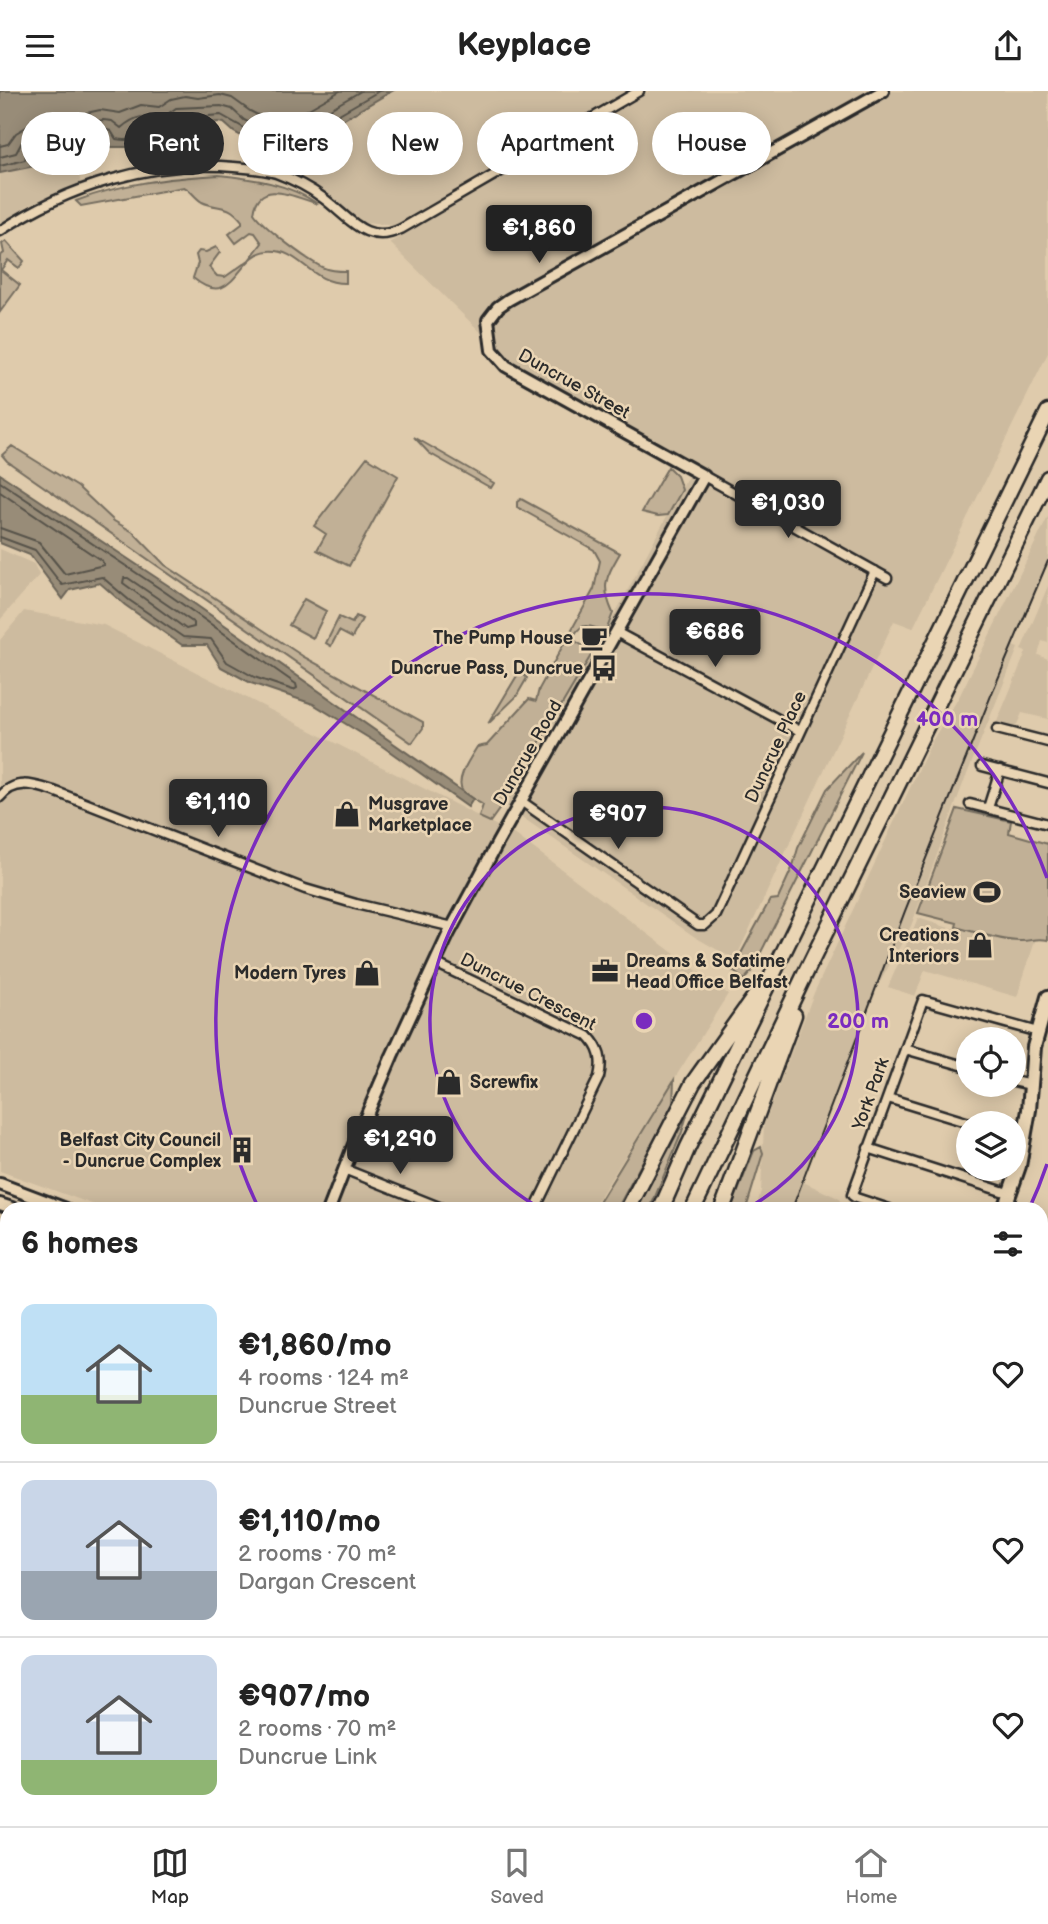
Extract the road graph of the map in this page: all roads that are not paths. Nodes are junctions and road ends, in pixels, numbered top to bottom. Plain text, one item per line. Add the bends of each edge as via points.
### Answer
1 (639, 91) edge
2 (883, 91) edge
3 (0, 231) edge
4 (1048, 412) edge
5 (704, 476) junction
6 (1048, 478) edge
7 (875, 571) junction
8 (887, 578) dead end
9 (616, 632) junction
10 (997, 729) dead end
11 (800, 731) junction
12 (1048, 742) edge
13 (982, 766) dead end
14 (1000, 770) junction
15 (1048, 783) edge
16 (0, 797) edge
17 (521, 801) junction
18 (970, 804) dead end
19 (988, 808) junction
20 (1048, 824) edge
21 (453, 927) junction
22 (435, 963) junction
23 (807, 970) junction
24 (775, 971) junction
25 (1048, 997) edge
26 (1038, 1032) junction
27 (905, 1049) junction
28 (956, 1064) edge
29 (1026, 1084) edge
30 (1031, 1085) junction
31 (888, 1098) junction
32 (1025, 1111) edge
33 (956, 1119) edge
34 (868, 1148) junction
35 (344, 1169) junction
36 (1013, 1181) edge
37 (0, 1184) edge
38 (1011, 1193) junction
39 (48, 1202) edge
40 (332, 1202) edge
41 (426, 1202) edge
42 (538, 1202) edge
43 (632, 1202) edge
44 (664, 1202) edge
45 (696, 1202) edge
46 (725, 1202) edge
47 (868, 1202) edge
48 (1007, 1202) edge

1 - 3 street via 385,235 365,231 322,197 276,173 216,165 185,165 99,183 41,207
2 - 5 street, Duncrue Street via 508,300 488,320 492,350 506,366
4 - 24 highway
5 - 7 street, Duncrue Street
5 - 9 street, Duncrue Road
6 - 23 highway
7 - 8 street, Duncrue Street
7 - 11 street, Duncrue Place
9 - 11 street
9 - 17 street, Duncrue Road
10 - 12 street
11 - 17 street, Duncrue Place via 716,915 705,925 698,925
13 - 14 street
14 - 15 street
14 - 19 street
16 - 21 street via 19,783 54,791 305,889
17 - 21 street, Duncrue Road
18 - 19 street
19 - 20 street
21 - 22 street, Duncrue Road
22 - 35 street, Duncrue Road
22 - 42 street, Duncrue Crescent via 596,1045 599,1077
23 - 45 highway
23 - 46 highway
24 - 43 highway via 693,1083
24 - 44 highway
25 - 26 main road
26 - 27 street, York Park via 923,1000
26 - 30 main road
27 - 28 street
27 - 31 street, York Park
29 - 30 street
30 - 32 main road
31 - 33 street
31 - 34 street, York Park
34 - 38 street
34 - 47 street, York Park via 852,1195
35 - 40 street, Duncrue Road
35 - 41 street
36 - 38 main road
37 - 39 street
38 - 48 main road

